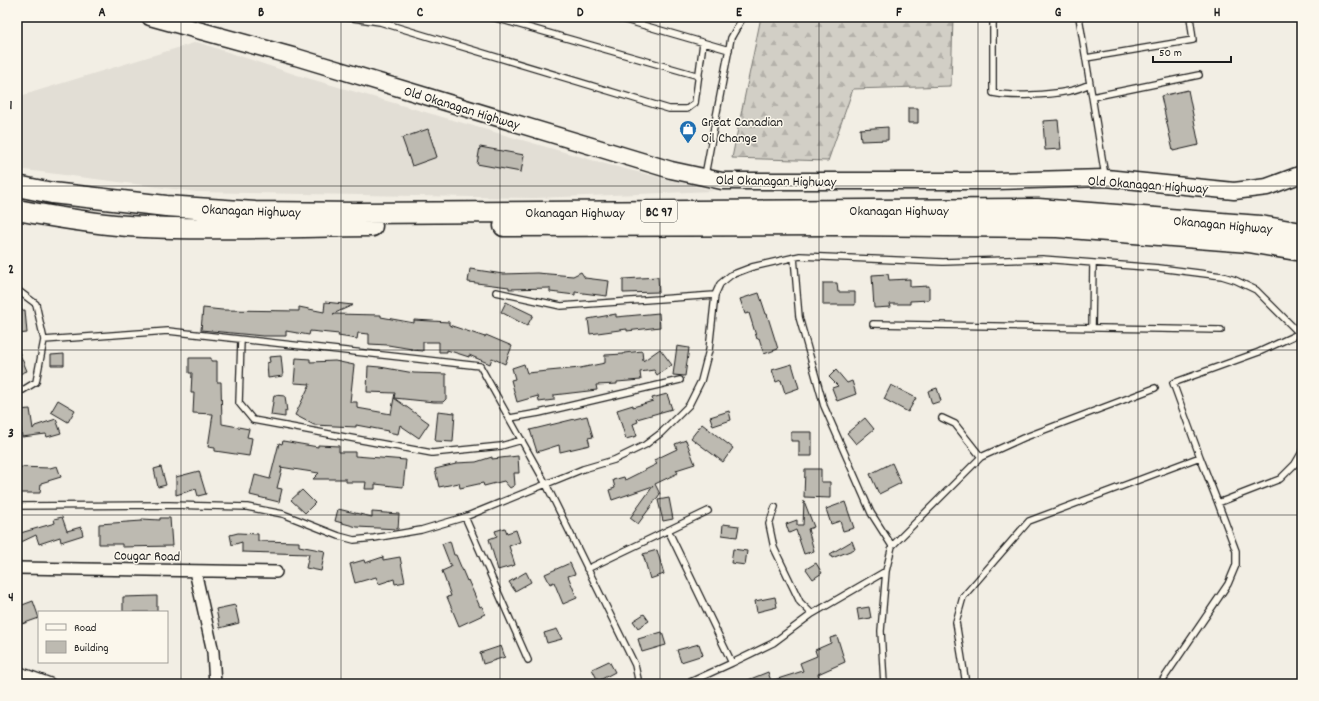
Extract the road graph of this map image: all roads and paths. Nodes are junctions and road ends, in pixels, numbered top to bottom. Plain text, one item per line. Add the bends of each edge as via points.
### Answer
1 (152, 17) edge
2 (346, 17) edge
3 (492, 17) edge
4 (615, 17) edge
5 (743, 17) edge
6 (993, 17) edge
7 (1079, 17) edge
8 (1190, 17) edge
9 (381, 19) edge
10 (703, 42) junction
11 (729, 50) junction
12 (1086, 58) junction
13 (699, 76) junction
14 (1199, 76) dead end
15 (1090, 84) junction
16 (1092, 97) junction
17 (1302, 174) edge
18 (705, 177) junction
19 (1106, 178) junction
20 (17, 186) edge
21 (17, 210) edge
22 (1302, 234) edge
23 (1302, 251) edge
24 (794, 257) junction
25 (1093, 263) junction
26 (17, 292) edge
27 (496, 292) dead end
28 (715, 295) junction
29 (873, 324) dead end
30 (1092, 328) junction
31 (1221, 330) dead end
32 (1301, 334) edge
33 (44, 340) junction
34 (241, 340) junction
35 (680, 380) dead end
36 (1155, 388) dead end
37 (17, 389) edge
38 (510, 418) junction
39 (942, 418) dead end
40 (522, 440) junction
41 (1302, 452) edge
42 (1200, 457) junction
43 (981, 458) junction
44 (546, 484) junction
45 (1218, 502) junction
46 (17, 506) edge
47 (775, 507) dead end
48 (708, 511) dead end
49 (465, 517) junction
50 (668, 530) junction
51 (892, 546) junction
52 (17, 568) edge
53 (587, 569) junction
54 (195, 571) junction
55 (886, 571) junction
56 (276, 572) dead end
57 (812, 614) junction
58 (528, 660) dead end
59 (732, 663) junction
60 (17, 672) edge
61 (50, 684) edge
62 (215, 684) edge
63 (639, 684) edge
64 (686, 684) edge
65 (884, 684) edge
66 (966, 684) edge
67 (1160, 684) edge

1 - 18 street, Old Okanagan Highway via 296,57 671,170
2 - 9 lane
3 - 13 lane
4 - 10 lane
5 - 11 lane via 731,38
6 - 15 lane via 993,93 1054,93
7 - 12 lane
8 - 12 lane via 1194,40
9 - 13 lane via 669,109 687,109 695,103
10 - 11 lane
10 - 13 lane
11 - 18 lane
12 - 15 lane
14 - 16 lane
15 - 16 lane
16 - 19 lane
17 - 19 street, Old Okanagan Highway via 1267,187 1234,191
18 - 19 street, Old Okanagan Highway via 722,181 996,181
20 - 22 highway, Okanagan Highway / BC 97 via 52,193 166,206 255,212 1038,209 1260,226
21 - 23 highway, Okanagan Highway / BC 97 via 143,227 254,229 390,226 1057,227 1249,242
24 - 25 lane via 943,262 1042,259
24 - 28 lane via 752,267 731,276 720,284
24 - 51 lane via 799,317 824,406 872,513
25 - 30 lane
25 - 32 lane via 1159,268 1235,280 1256,290
26 - 33 lane via 36,304
27 - 28 lane via 561,306
28 - 44 lane via 709,350 701,382 689,405 645,445 614,460 583,468
29 - 30 lane
30 - 31 lane
32 - 42 lane via 1173,383
33 - 34 lane via 168,331
33 - 37 lane via 36,382 23,390
34 - 38 lane via 480,366
34 - 40 lane via 239,403 253,420 432,453 502,446
35 - 38 lane
36 - 43 lane via 1023,438
38 - 40 lane
39 - 43 lane via 955,424
40 - 44 lane
41 - 45 lane via 1295,464 1280,479
42 - 45 lane
42 - 66 lane via 1030,521 963,596 956,622
43 - 51 lane
44 - 49 lane
44 - 53 lane
45 - 67 lane via 1236,551 1236,565 1228,584
46 - 49 lane via 246,507 283,514 354,540 421,530
47 - 57 lane via 769,524 774,548 800,602
48 - 50 lane
49 - 58 lane
50 - 53 lane
50 - 59 lane
51 - 55 lane
52 - 54 street, Cougar Road
53 - 63 lane via 635,665
54 - 56 street, Cougar Road
54 - 62 street via 213,652
55 - 57 lane
55 - 65 lane via 881,631
57 - 59 lane via 773,643
59 - 64 lane
60 - 61 street

